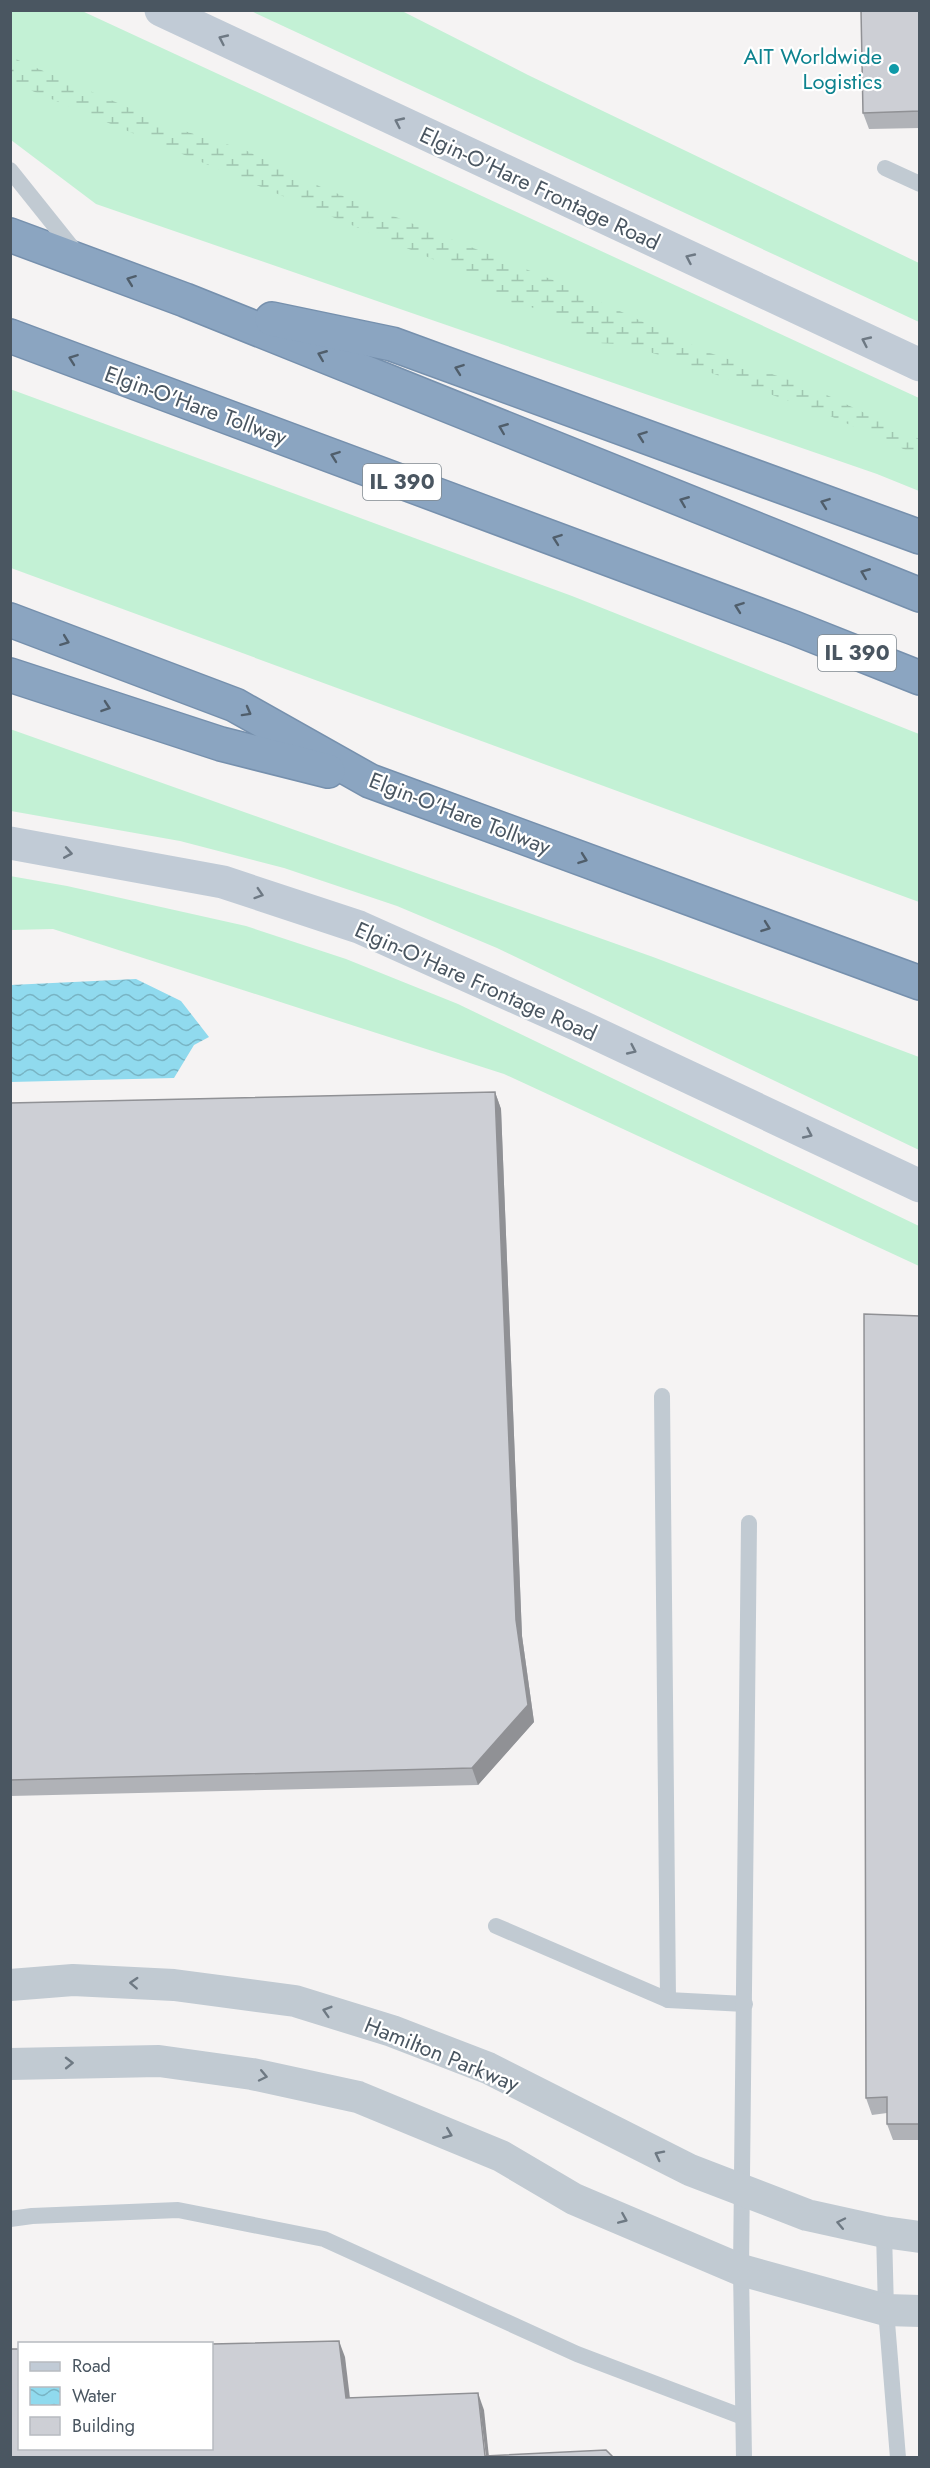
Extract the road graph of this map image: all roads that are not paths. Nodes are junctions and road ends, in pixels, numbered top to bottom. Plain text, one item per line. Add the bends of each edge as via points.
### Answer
1 (161, 10) edge
2 (885, 168) dead end
3 (10, 170) edge
4 (920, 184) edge
5 (10, 235) edge
6 (85, 262) junction
7 (185, 300) junction
8 (10, 336) edge
9 (920, 365) edge
10 (920, 537) edge
11 (920, 595) edge
12 (10, 620) edge
13 (10, 675) edge
14 (920, 678) edge
15 (370, 781) junction
16 (10, 843) edge
17 (920, 983) edge
18 (920, 1186) edge
19 (662, 1396) dead end
20 (748, 1523) dead end
21 (496, 1926) dead end
22 (10, 1985) edge
23 (668, 2000) junction
24 (745, 2004) junction
25 (10, 2064) edge
26 (743, 2190) junction
27 (10, 2219) edge
28 (884, 2232) junction
29 (920, 2237) edge
30 (741, 2270) junction
31 (886, 2310) junction
32 (920, 2311) edge
33 (743, 2417) junction
34 (744, 2457) edge
35 (898, 2457) edge

9 -> 1 main road, Elgin-O'Hare Frontage Road
2 - 4 lane
3 - 6 lane
5 - 6 highway
7 -> 6 highway
10 -> 7 highway via 392,344
11 -> 7 highway
14 -> 8 highway, Elgin-O'Hare Tollway / IL 390
12 -> 15 highway, Elgin-O'Hare Tollway via 235,705
13 -> 15 highway via 220,744
15 -> 17 highway, Elgin-O'Hare Tollway
16 -> 18 main road, Elgin-O'Hare Frontage Road via 223,882 359,927
19 - 23 lane
20 - 24 lane
21 - 23 lane
26 -> 22 street, Hamilton Parkway via 690,2170 488,2068 392,2031 295,2001 174,1985 73,1980
23 - 24 lane
24 - 26 lane
25 -> 30 street via 159,2061 252,2074 358,2097 501,2156 574,2199
28 -> 26 street, Hamilton Parkway via 807,2215
26 - 30 lane
27 - 33 lane via 178,2210 324,2239 577,2354
28 - 29 street, Hamilton Parkway
28 - 31 lane
30 - 31 street
30 - 33 lane
31 - 32 street
31 - 35 lane
33 - 34 lane

